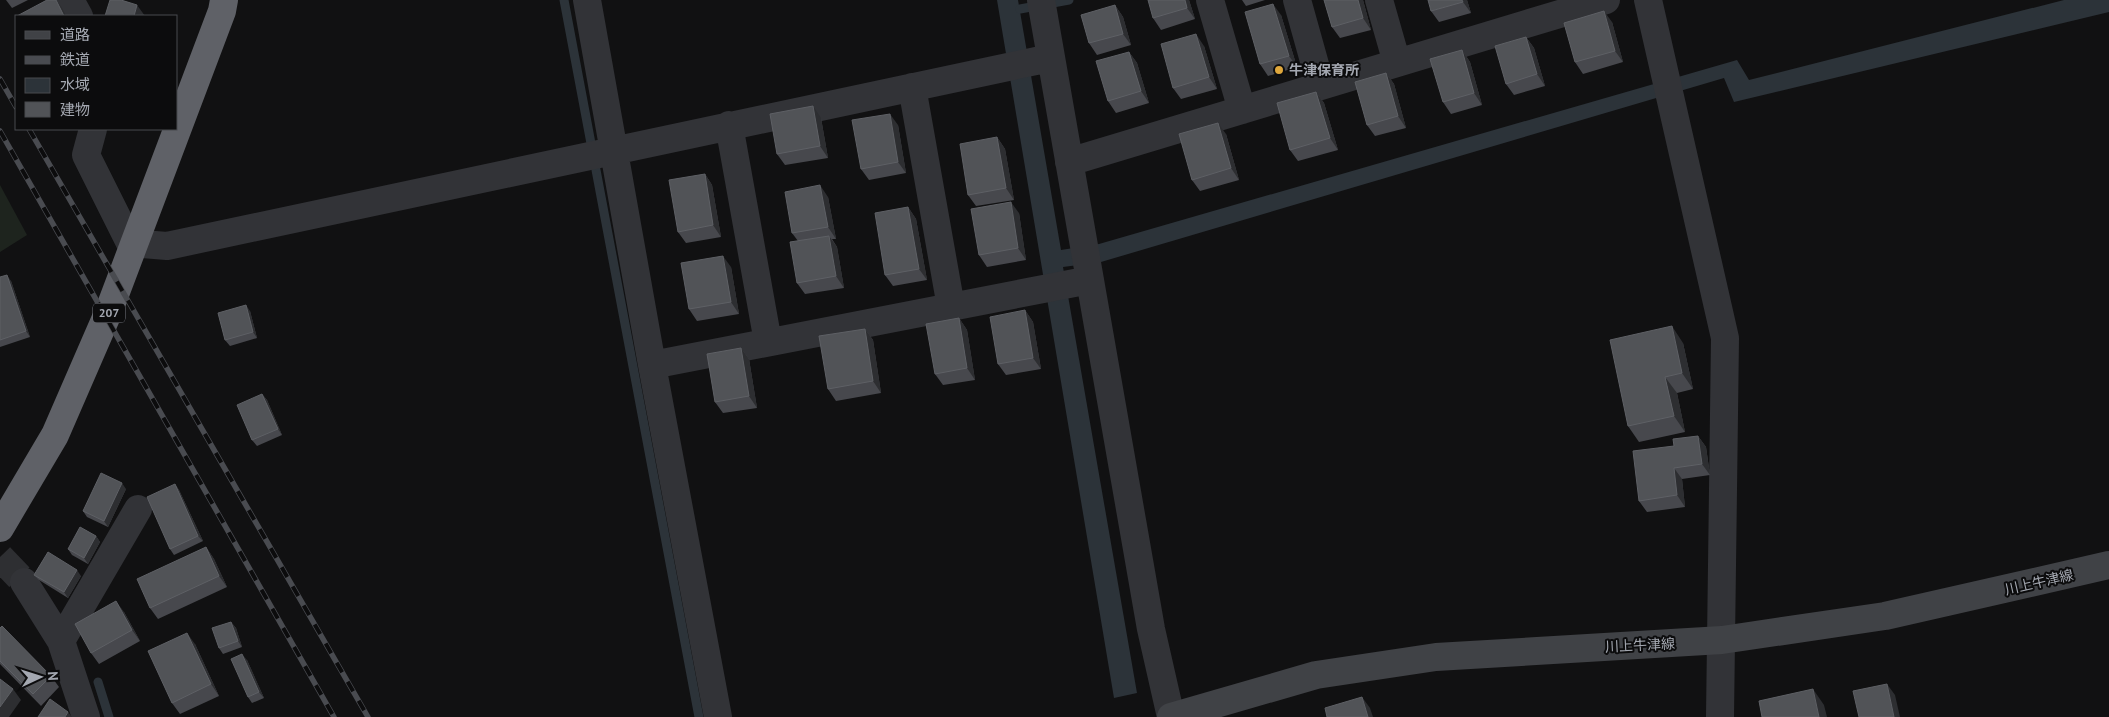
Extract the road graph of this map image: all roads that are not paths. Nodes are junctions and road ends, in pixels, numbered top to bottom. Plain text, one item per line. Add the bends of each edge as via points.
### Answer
1 (70, 0) edge
2 (224, 0) edge
3 (587, 0) edge
4 (1210, 0) edge
5 (1297, 0) edge
6 (1380, 0) edge
7 (1606, 0) edge
8 (1648, 0) edge
9 (1042, 8) edge
10 (78, 15) edge
11 (1050, 58) junction
12 (1397, 63) junction
13 (912, 86) junction
14 (1321, 86) junction
15 (1242, 110) junction
16 (729, 125) junction
17 (178, 127) edge
18 (94, 130) edge
19 (177, 130) edge
20 (613, 149) junction
21 (1069, 162) junction
22 (1090, 280) junction
23 (951, 307) junction
24 (768, 342) junction
25 (652, 365) junction
26 (138, 509) dead end
27 (0, 528) edge
28 (2109, 565) edge
29 (24, 582) tunnel mouth
30 (1722, 640) junction
31 (61, 641) junction
32 (86, 717) edge
33 (718, 717) edge
34 (1171, 717) edge
35 (1720, 717) edge

1 - 10 street
2 - 17 highway, 207
3 - 20 street
4 - 15 street
5 - 14 street
6 - 12 street
7 - 12 street
8 - 30 street via 1725,338
9 - 11 street
11 - 13 street
11 - 21 street
12 - 14 street
13 - 16 street
13 - 23 street
14 - 15 street
15 - 21 street
16 - 20 street
16 - 24 street
18 - 20 street via 86,155 130,243 167,246
19 - 27 highway, 207 via 108,313 55,435
20 - 25 street
21 - 22 street
22 - 23 street
22 - 34 street via 1151,629
23 - 24 street
24 - 25 street
25 - 33 street
26 - 31 street
28 - 30 main road, 川上牛津線 via 1885,616
29 - 31 street
30 - 34 main road, 川上牛津線 via 1436,657 1316,675
30 - 35 street
31 - 32 street

